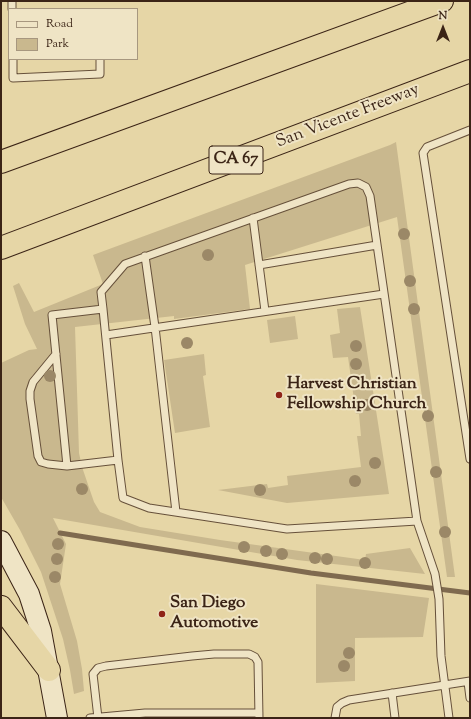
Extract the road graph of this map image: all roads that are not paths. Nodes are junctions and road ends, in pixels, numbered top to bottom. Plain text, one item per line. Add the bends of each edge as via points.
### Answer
1 (442, 1) edge
2 (13, 60) edge
3 (100, 60) edge
4 (470, 71) edge
5 (470, 131) edge
6 (1, 162) edge
7 (253, 218) junction
8 (377, 245) junction
9 (1, 248) edge
10 (145, 256) junction
11 (259, 265) junction
12 (384, 294) junction
13 (103, 309) junction
14 (264, 312) junction
15 (155, 327) junction
16 (106, 334) junction
17 (56, 354) junction
18 (470, 459) edge
19 (118, 460) junction
20 (67, 466) junction
21 (176, 512) junction
22 (416, 521) junction
23 (1, 541) edge
24 (1, 607) edge
25 (49, 670) junction
26 (469, 681) edge
27 (445, 685) junction
28 (392, 694) junction
29 (470, 698) edge
30 (196, 715) edge
31 (259, 715) edge
32 (57, 718) edge
33 (90, 718) edge
34 (98, 718) edge
35 (335, 718) edge
36 (395, 718) edge
37 (449, 718) edge

1 - 6 highway
2 - 3 lane via 13,78 100,74
4 - 9 highway, San Vicente Freeway / CA 67
5 - 18 lane via 427,147 423,153
7 - 8 lane via 349,184 362,184 370,196
7 - 10 lane
7 - 11 lane
8 - 11 lane
8 - 12 lane
10 - 13 lane via 126,264 101,292
10 - 15 lane
11 - 14 lane
12 - 14 lane
12 - 22 lane
13 - 16 lane
13 - 17 lane via 52,316
14 - 15 lane
15 - 16 lane
15 - 21 lane
16 - 19 lane
17 - 20 lane
17 - 20 lane via 33,382 30,400 41,462
19 - 20 lane
19 - 21 lane via 123,498 149,508
21 - 22 lane via 287,529
22 - 27 lane via 436,574
23 - 25 main road via 29,594 42,631
24 - 25 highway
25 - 32 main road
26 - 27 lane
26 - 29 lane
27 - 28 lane
27 - 37 lane
28 - 35 lane via 349,700 337,707
28 - 36 lane
30 - 31 lane
30 - 34 lane via 145,713
31 - 34 lane via 258,662 255,657 249,654 214,654 98,668 93,674
33 - 34 lane

